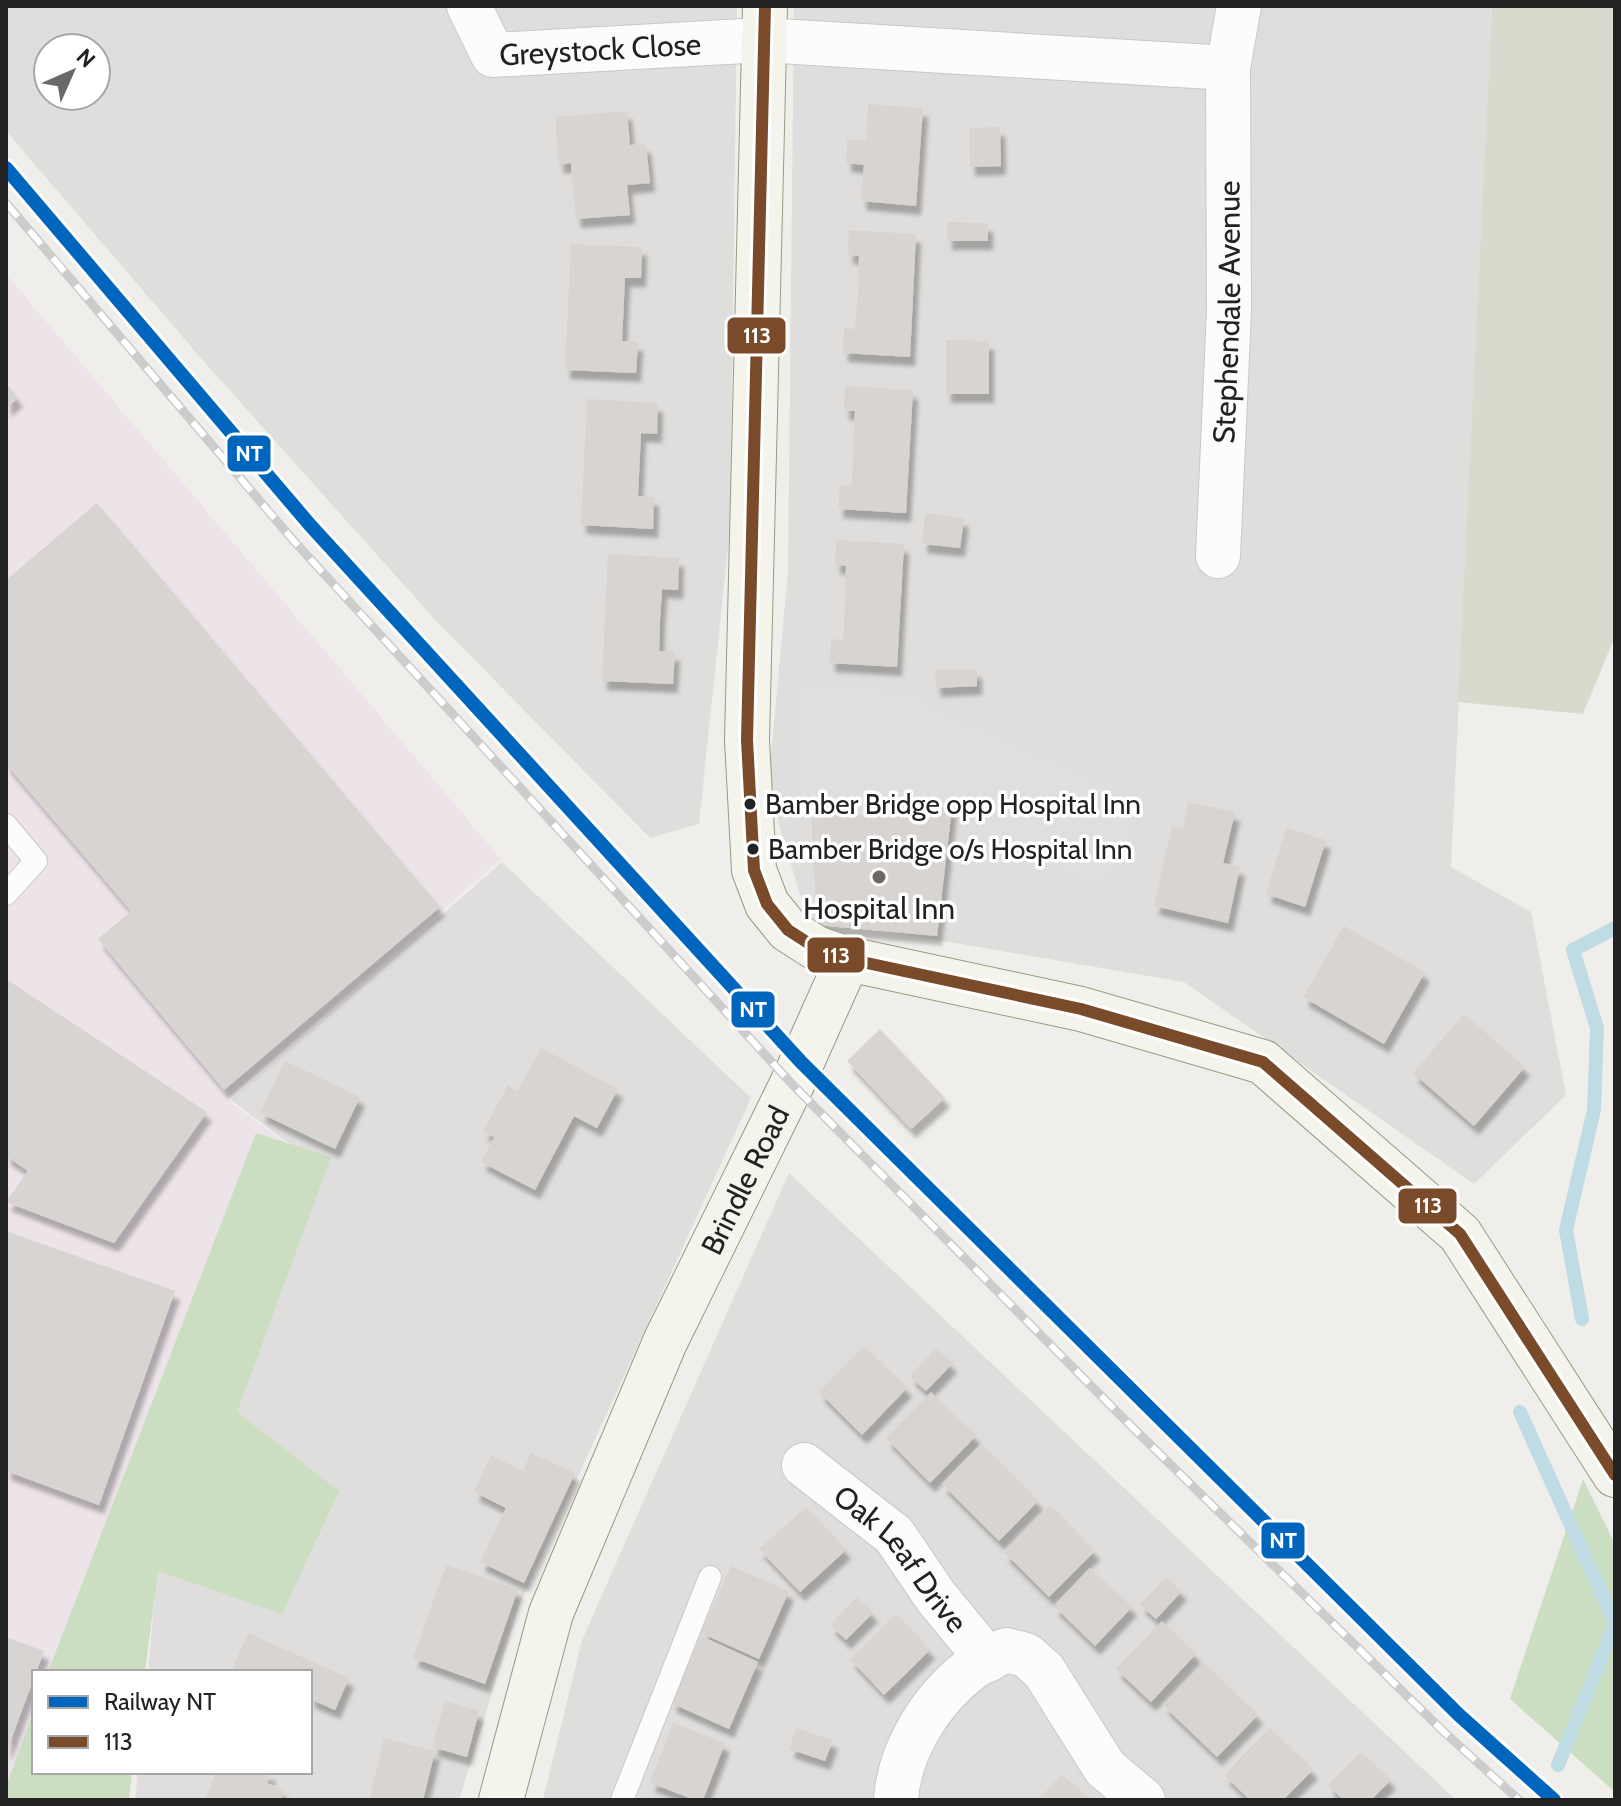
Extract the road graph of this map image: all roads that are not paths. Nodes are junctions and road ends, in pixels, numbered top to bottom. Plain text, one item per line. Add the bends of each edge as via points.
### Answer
1 (469, 6) edge
2 (1239, 6) edge
3 (764, 23) edge
4 (1228, 68) junction
5 (1218, 556) dead end
6 (6, 825) edge
7 (6, 894) edge
8 (848, 959) junction
9 (804, 1465) dead end
10 (1615, 1475) edge
11 (710, 1577) dead end
12 (988, 1660) junction
13 (501, 1800) edge
14 (622, 1800) edge
15 (896, 1800) edge
16 (1143, 1800) edge

1 - 3 street, Greystock Close via 493,55
2 - 4 street, Stephendale Avenue
3 - 4 street
3 - 8 street via 747,740 754,870 767,904 788,930 816,948
4 - 5 street, Stephendale Avenue via 1229,311
6 - 7 lane via 36,861
8 - 10 street via 1081,1009 1263,1062 1460,1234
8 - 13 street, Brindle Road via 665,1342 551,1613
9 - 12 street, Oak Leaf Drive via 894,1535
11 - 14 lane
12 - 15 street, Oak Leaf Drive via 939,1702 912,1739
12 - 16 street, Oak Leaf Drive via 1006,1650 1026,1655 1044,1671 1105,1768

